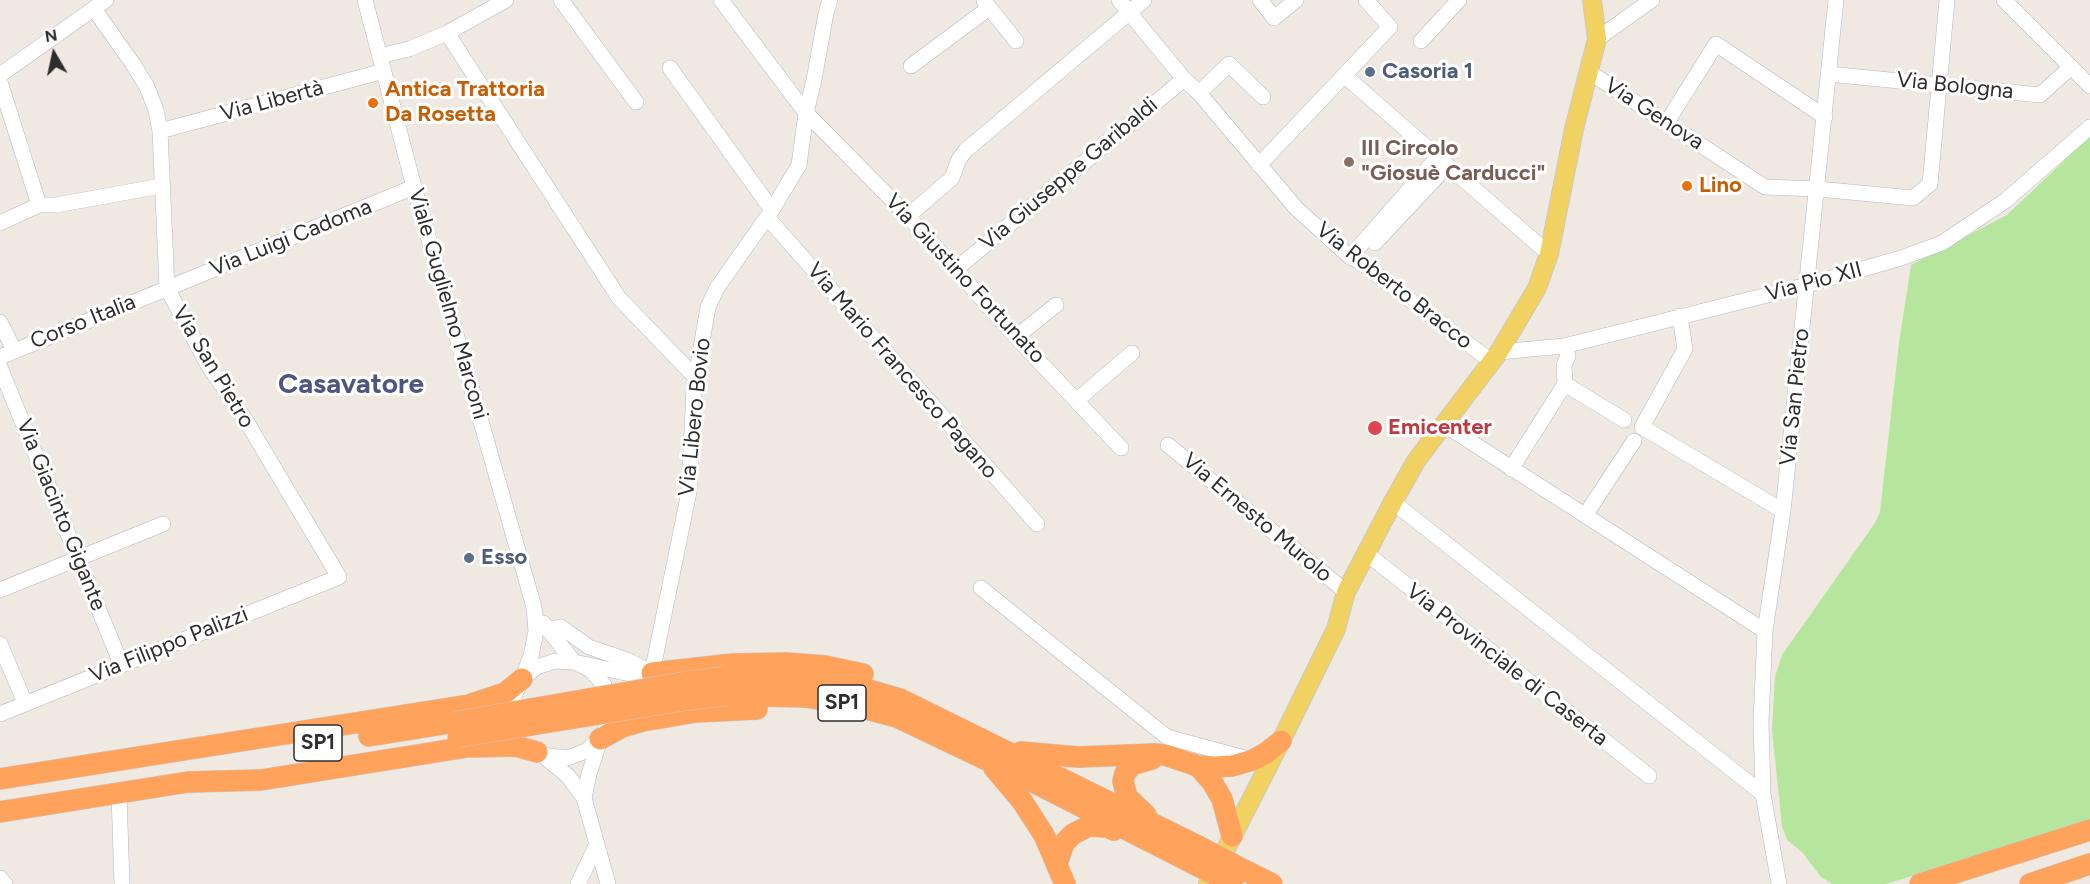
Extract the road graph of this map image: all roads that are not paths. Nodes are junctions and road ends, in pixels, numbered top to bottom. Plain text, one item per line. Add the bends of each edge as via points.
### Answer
1 (365, 0) edge
2 (506, 0) edge
3 (561, 0) edge
4 (721, 0) edge
5 (830, 0) edge
6 (1144, 0) edge
7 (1260, 0) edge
8 (1296, 0) edge
9 (1366, 0) edge
10 (1459, 0) edge
11 (1592, 0) edge
12 (1652, 0) edge
13 (1836, 0) edge
14 (1947, 0) edge
15 (2004, 0) edge
16 (100, 4) edge
17 (986, 4) edge
18 (1124, 6) edge
19 (447, 33) junction
20 (1597, 39) junction
21 (1016, 41) dead end
22 (1421, 41) dead end
23 (382, 64) junction
24 (911, 66) dead end
25 (2071, 67) junction
26 (670, 68) dead end
27 (1589, 72) junction
28 (1829, 74) junction
29 (0, 75) edge
30 (1345, 76) junction
31 (1184, 79) junction
32 (0, 82) edge
33 (1939, 85) junction
34 (2090, 86) edge
35 (1198, 93) junction
36 (1263, 97) dead end
37 (636, 102) dead end
38 (806, 113) junction
39 (1825, 117) junction
40 (1667, 122) junction
41 (2090, 127) edge
42 (160, 130) junction
43 (1442, 161) junction
44 (1259, 165) junction
45 (161, 186) junction
46 (414, 188) junction
47 (1818, 189) junction
48 (39, 205) junction
49 (770, 214) junction
50 (908, 216) junction
51 (0, 223) edge
52 (1549, 254) junction
53 (1354, 259) junction
54 (955, 270) junction
55 (1807, 285) junction
56 (167, 288) junction
57 (1056, 305) dead end
58 (1680, 316) junction
59 (0, 322) edge
60 (1016, 337) junction
61 (1564, 346) junction
62 (7, 353) edge
63 (1132, 353) dead end
64 (1496, 357) junction
65 (0, 367) edge
66 (695, 377) junction
67 (1565, 384) junction
68 (1077, 400) junction
69 (1624, 420) dead end
70 (1443, 423) junction
71 (1634, 441) dead end
72 (1168, 445) dead end
73 (1121, 448) dead end
74 (1511, 469) junction
75 (1393, 502) junction
76 (1783, 511) junction
77 (1586, 514) junction
78 (163, 524) dead end
79 (1037, 524) dead end
80 (1366, 554) junction
81 (79, 557) junction
82 (339, 577) joint
83 (981, 588) dead end
84 (0, 590) edge
85 (1346, 592) junction
86 (534, 607) junction
87 (548, 630) junction
88 (1765, 631) junction
89 (0, 644) edge
90 (574, 662) junction
91 (122, 664) junction
92 (652, 673) junction
93 (522, 679) junction
94 (25, 703) junction
95 (0, 714) edge
96 (950, 732) junction
97 (600, 739) junction
98 (1281, 741) junction
99 (1007, 750) junction
100 (537, 752) junction
101 (1173, 758) junction
102 (988, 760) junction
103 (1253, 760) junction
104 (1198, 766) junction
105 (184, 773) junction
106 (1649, 776) dead end
107 (0, 779) edge
108 (0, 790) edge
109 (119, 794) junction
110 (1763, 794) junction
111 (584, 798) junction
112 (0, 812) edge
113 (2090, 830) edge
114 (1232, 836) junction
115 (1160, 838) junction
116 (597, 844) junction
117 (2090, 864) edge
118 (1061, 874) edge
119 (1239, 877) edge
120 (0, 878) edge
121 (2090, 879) edge
122 (603, 881) edge
123 (5, 884) edge
124 (122, 884) edge
125 (578, 884) edge
126 (1208, 884) edge
127 (1272, 884) edge
128 (1779, 884) edge
129 (1920, 884) edge
130 (2030, 884) edge
131 (2077, 884) edge

1 - 23 street, Viale Guglielmo Marconi
2 - 19 street, Via Libertà
3 - 37 street
4 - 38 street, Via Giustino Fortunato
5 - 38 street, Via Libero Bovio
6 - 18 street
7 - 8 street via 1274,18
9 - 30 street via 1390,27
10 - 22 street
11 - 20 main road
12 - 20 street
13 - 28 street, Via San Pietro
14 - 33 street
15 - 25 street
16 - 29 street
16 - 42 street, Via San Pietro via 147,87
17 - 21 street
17 - 24 street
18 - 31 street, Via Roberto Bracco
18 - 50 street via 966,150 952,178
19 - 23 street, Via Libertà
19 - 66 street via 619,298
20 - 27 main road
23 - 42 street, Via Libertà
23 - 46 street, Viale Guglielmo Marconi
25 - 33 street, Via Bologna via 2040,95
25 - 34 street
26 - 49 street, Via Mario Francesco Pagano
27 - 40 street, Via Genova
27 - 52 main road
28 - 33 street, Via Bologna
28 - 39 street, Via San Pietro
30 - 43 street
30 - 44 street
31 - 35 street, Via Roberto Bracco
31 - 54 street, Via Giuseppe Garibaldi
32 - 48 street
33 - 47 street, Via Genova via 1930,184 1913,198
35 - 36 street via 1229,64
35 - 44 street, Via Roberto Bracco
38 - 49 street, Via Libero Bovio via 800,165
38 - 50 street, Via Giustino Fortunato
39 - 40 street via 1716,44
39 - 47 street, Via San Pietro
40 - 47 street, Via Genova via 1765,187
41 - 55 street, Via Pio XII via 2005,201 1942,243
42 - 45 street, Via San Pietro
43 - 52 street
43 - 53 street
44 - 53 street, Via Roberto Bracco via 1296,208
45 - 48 street
45 - 56 street, Via San Pietro
46 - 56 street, Via Luigi Cadoma
46 - 86 street, Viale Guglielmo Marconi
47 - 55 street, Via San Pietro
48 - 51 street
49 - 66 street, Via Libero Bovio via 717,288 708,307
49 - 79 street, Via Mario Francesco Pagano
50 - 54 street, Via Giustino Fortunato
52 - 64 main road via 1537,288
53 - 64 street, Via Roberto Bracco
54 - 60 street, Via Giustino Fortunato
55 - 58 street, Via Pio XII
55 - 76 street, Via San Pietro
56 - 62 street, Corso Italia
56 - 82 street, Via San Pietro via 208,365 248,424
57 - 60 street
58 - 61 street, Via Pio XII
58 - 76 street via 1685,349 1642,427
59 - 62 street
60 - 68 street, Via Giustino Fortunato
61 - 64 street, Via Pio XII
61 - 67 street via 1568,356 1564,365
63 - 68 street
64 - 70 main road
65 - 81 street, Via Giacinto Gigante
66 - 92 street, Via Libero Bovio via 689,492
67 - 69 street
67 - 74 street
68 - 73 street, Via Giustino Fortunato
70 - 74 street
70 - 75 main road
71 - 77 street
72 - 85 street, Via Ernesto Murolo
74 - 77 street
75 - 80 main road
75 - 110 street
76 - 88 street, Via San Pietro
77 - 88 street
78 - 81 street
80 - 85 main road
80 - 106 street, Via Provinciale di Caserta
81 - 84 street
81 - 91 street, Via Giacinto Gigante
82 - 91 street, Via Filippo Palizzi
83 - 103 street via 1167,737
85 - 98 main road via 1336,629
86 - 87 street, Viale Guglielmo Marconi
86 - 93 street, Viale Guglielmo Marconi via 536,631
87 - 90 street, Viale Guglielmo Marconi
87 - 92 street via 561,627 589,647
88 - 110 street, Via San Pietro
89 - 94 street
90 - 92 street via 630,674
90 - 93 street via 555,661 537,667
90 - 97 street via 591,670 604,685 610,703 609,722
91 - 94 street, Via Filippo Palizzi
92 - 96 highway via 786,663 859,672 920,700
93 - 100 street via 514,696 512,716 519,734
93 - 107 highway via 505,693 469,705
94 - 95 street, Via Filippo Palizzi
96 - 97 highway via 830,714 764,709 696,712 643,721
96 - 99 highway, SP1
96 - 102 highway, SP1
96 - 105 highway, SP1, bridge via 900,699 852,685 811,679 725,686 686,682 457,730
97 - 100 street via 586,752 567,758
97 - 111 street
98 - 103 highway
98 - 114 main road
99 - 101 highway via 1046,756 1154,754
99 - 115 highway, SP1
100 - 105 highway via 516,746 467,747 261,780
100 - 111 street via 568,776
101 - 104 highway
101 - 115 highway via 1155,758 1132,765 1123,781 1127,797
102 - 115 highway, SP1
102 - 118 highway via 1028,809
103 - 104 highway via 1223,767
104 - 114 highway via 1222,799
105 - 108 highway, SP1
105 - 109 highway
109 - 112 highway
109 - 124 street
110 - 128 street, Via San Pietro
111 - 116 street
113 - 129 highway
114 - 126 main road
115 - 118 highway via 1131,838 1107,827 1089,826 1064,843
115 - 119 highway, SP1, bridge
116 - 122 street
116 - 125 street
117 - 130 highway
119 - 127 highway, SP1
120 - 123 street
121 - 131 highway

